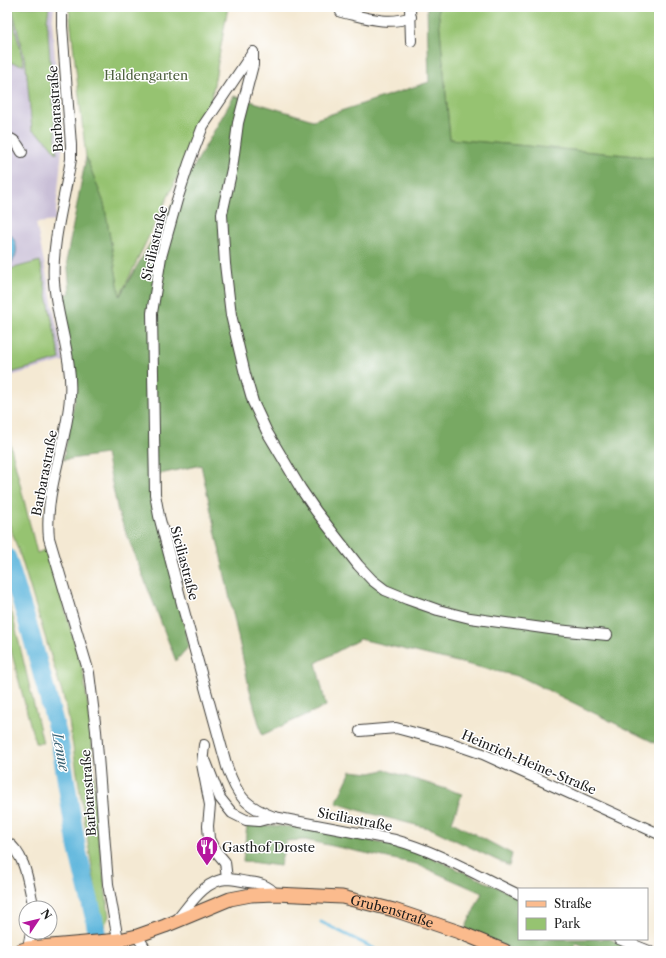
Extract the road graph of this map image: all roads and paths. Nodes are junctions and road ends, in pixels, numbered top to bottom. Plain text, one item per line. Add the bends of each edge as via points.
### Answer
1 (62, 7) edge
2 (342, 7) edge
3 (411, 12) edge
4 (411, 41) dead end
5 (7, 138) edge
6 (22, 152) dead end
7 (607, 635) dead end
8 (360, 731) dead end
9 (274, 817) junction
10 (659, 834) edge
11 (7, 842) edge
12 (227, 879) junction
13 (275, 894) junction
14 (518, 895) edge
15 (31, 900) edge
16 (176, 922) junction
17 (137, 936) junction
18 (28, 940) edge
19 (622, 940) edge
20 (118, 944) edge
21 (45, 949) edge
22 (24, 950) edge
23 (146, 951) edge
24 (505, 951) edge
25 (649, 951) edge

1 - 20 street, Barbarastraße via 71,159 53,272 70,373 70,397 66,433 50,499 48,525 49,538 89,673 108,884
2 - 3 street via 342,12 387,22 403,20
3 - 4 street
5 - 6 street via 17,143
7 - 9 street, Siciliastraße via 470,618 438,610 385,590 358,565 316,511 267,432 253,402 231,315 222,214 232,169 238,123 253,65 253,52 203,126 161,257 152,313 155,481 159,516 232,782 242,798 260,812
8 - 10 street, Heinrich-Heine-Straße via 396,728 483,754
9 - 12 street via 259,821 246,820 232,813 220,798 203,749 202,764 210,805 209,838 225,862
9 - 14 street, Siciliastraße via 411,845
11 - 15 street via 20,855
12 - 13 street via 260,883
12 - 16 street via 215,882 199,894
13 - 16 main road, Grubenstraße via 230,899
13 - 24 main road, Grubenstraße via 342,897 394,910
16 - 17 main road, Grubenstraße
17 - 20 main road, Grubenstraße
17 - 23 street
18 - 22 street
19 - 25 street
20 - 21 main road, Grubenstraße
21 - 22 main road, Grubenstraße

